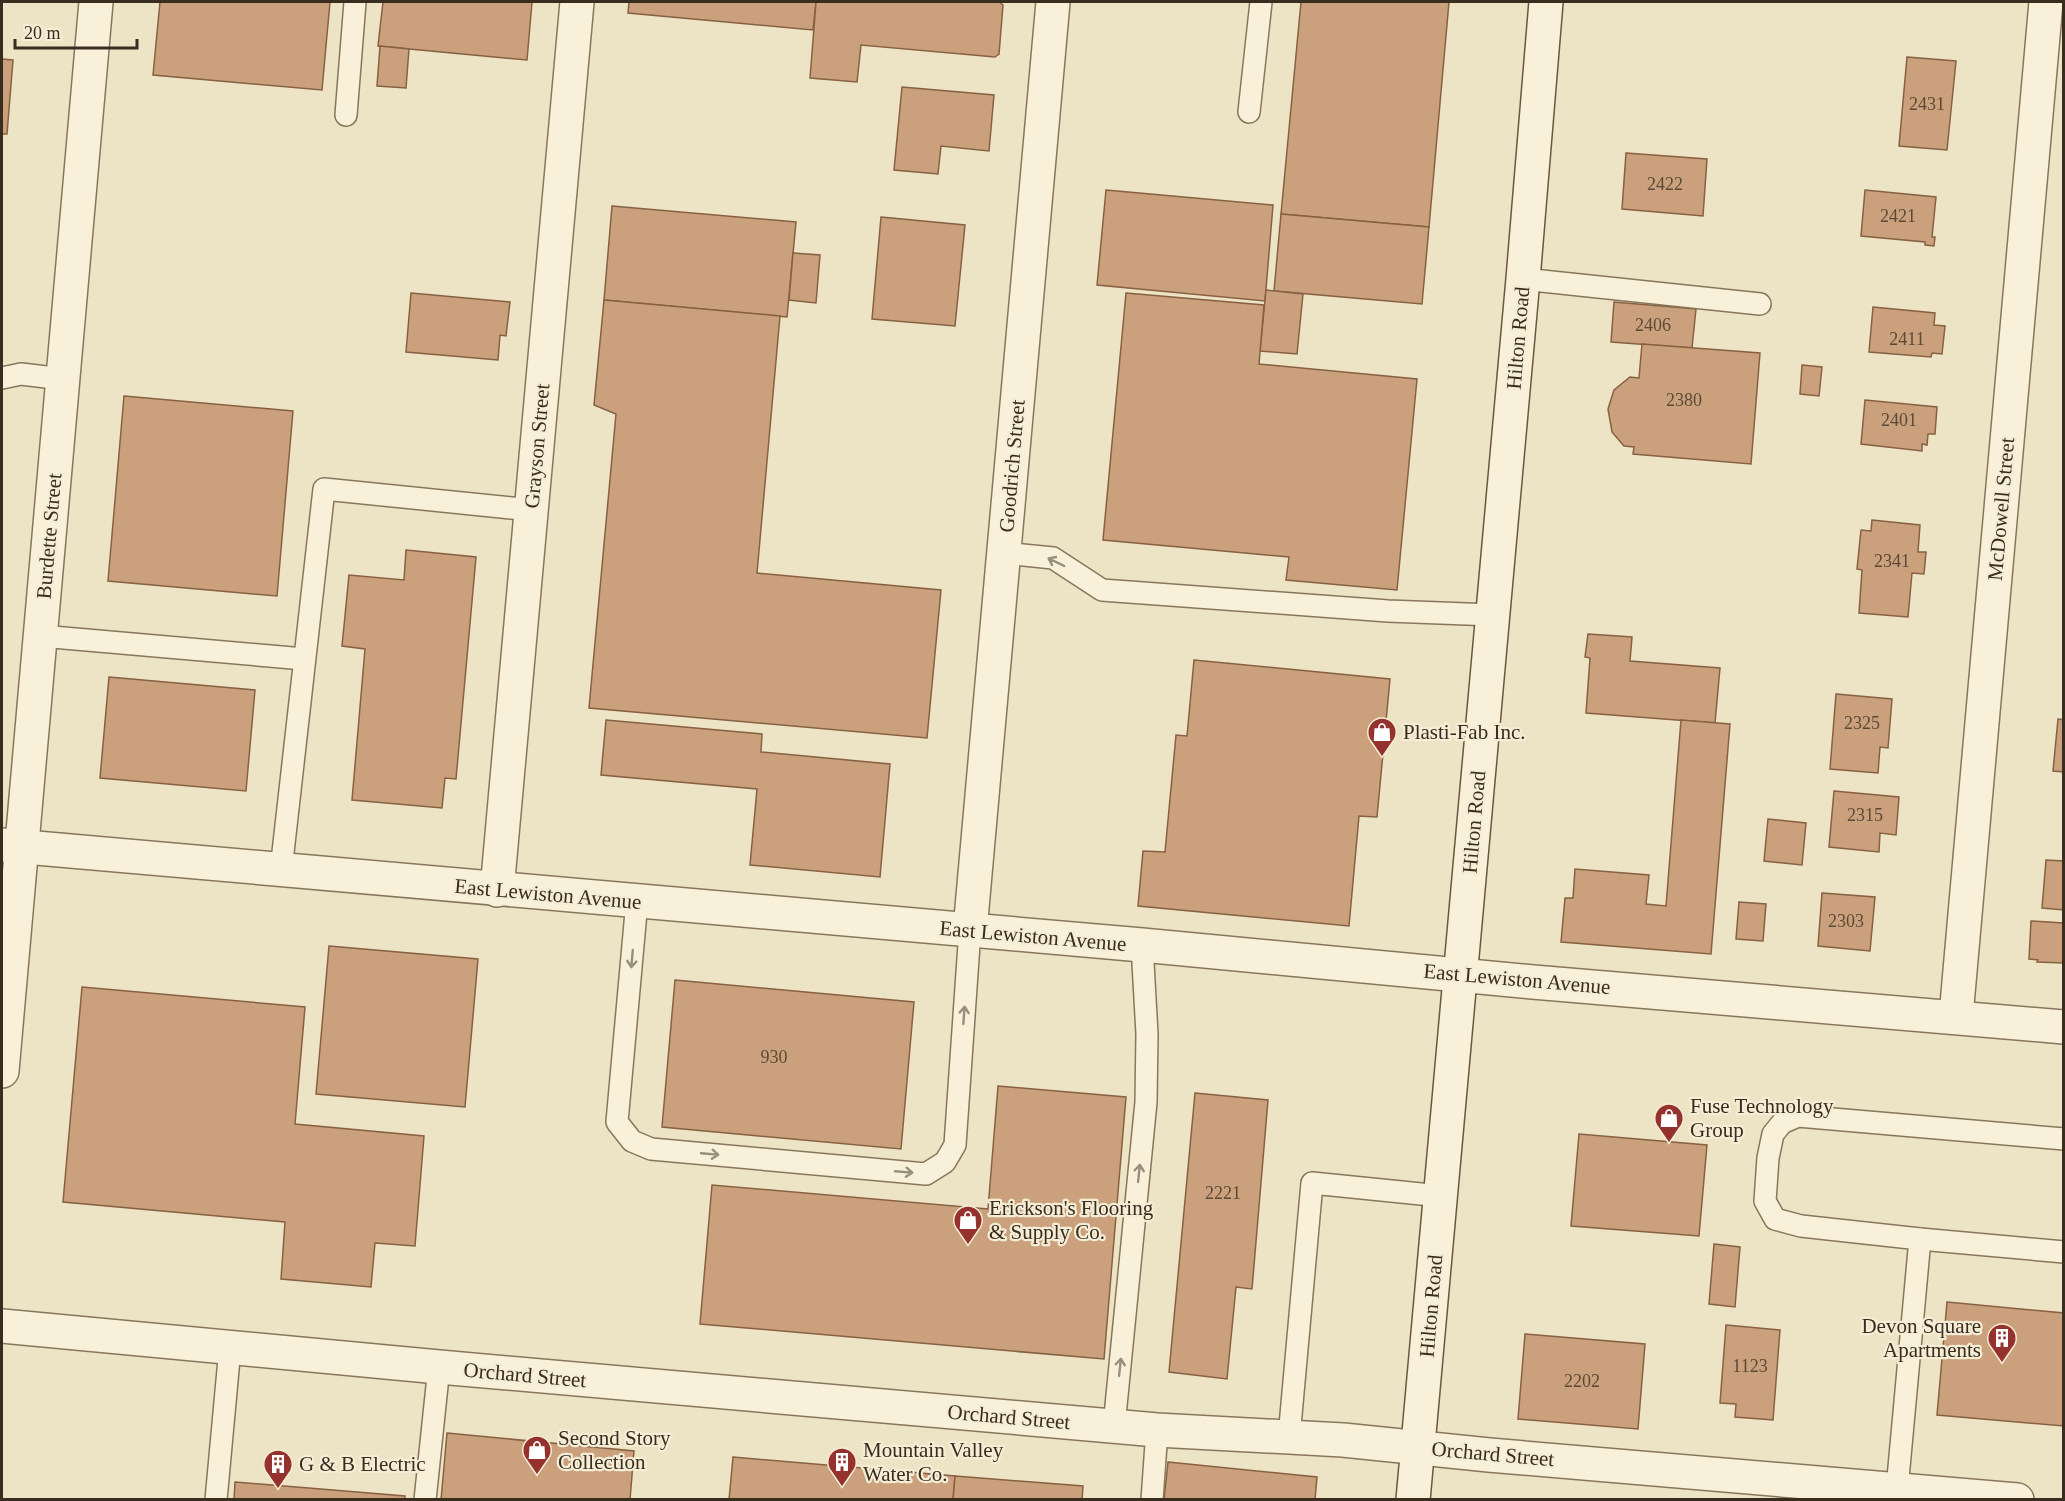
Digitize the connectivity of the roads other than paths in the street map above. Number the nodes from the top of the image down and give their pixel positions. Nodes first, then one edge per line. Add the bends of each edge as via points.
1 (96, 2) edge
2 (355, 2) edge
3 (577, 2) edge
4 (1053, 2) edge
5 (1261, 2) edge
6 (1546, 2) edge
7 (2046, 2) edge
8 (1249, 112) dead end
9 (346, 115) dead end
10 (1523, 279) junction
11 (1760, 304) dead end
12 (2, 378) edge
13 (63, 379) junction
14 (531, 510) junction
15 (1004, 553) junction
16 (1492, 615) junction
17 (40, 636) junction
18 (304, 660) junction
19 (12, 846) edge
20 (281, 870) junction
21 (497, 890) junction
22 (637, 901) junction
23 (970, 930) junction
24 (1142, 945) junction
25 (1460, 975) junction
26 (1956, 1017) junction
27 (2064, 1027) edge
28 (3, 1050) edge
29 (2064, 1139) edge
30 (1441, 1196) junction
31 (1920, 1239) junction
32 (2064, 1252) edge
33 (2, 1326) edge
34 (230, 1348) junction
35 (439, 1367) junction
36 (1114, 1426) junction
37 (1157, 1430) junction
38 (1289, 1437) junction
39 (1418, 1447) junction
40 (1898, 1489) junction
41 (216, 1500) edge
42 (425, 1500) edge
43 (1152, 1500) edge
44 (1413, 1500) edge
45 (2017, 1500) edge

1 - 13 street, Burdette Street
2 - 9 lane
3 - 14 street, Grayson Street
4 - 15 street, Goodrich Street
5 - 8 lane
6 - 10 street, Hilton Road
7 - 26 street, McDowell Street
10 - 11 lane
10 - 16 street, Hilton Road
12 - 13 lane via 21,374
13 - 17 street, Burdette Street
14 - 18 lane via 324,489
14 - 21 street, Grayson Street
16 -> 15 lane via 1102,590 1053,558
15 - 23 street, Goodrich Street
16 - 25 street, Hilton Road
17 - 18 lane
17 - 19 street, Burdette Street
18 - 20 lane
19 - 20 street, East Lewiston Avenue
19 - 28 street, Burdette Street
20 - 21 street, East Lewiston Avenue
21 - 22 street, East Lewiston Avenue
22 - 23 street, East Lewiston Avenue
22 -> 23 lane via 617,1122 632,1141 651,1149 926,1174 945,1162 955,1145
23 - 24 street, East Lewiston Avenue
24 - 25 street, East Lewiston Avenue
36 -> 24 lane via 1146,1102
25 - 26 street, East Lewiston Avenue
25 - 30 street, Hilton Road
26 - 27 street, East Lewiston Avenue
29 - 31 lane via 1798,1116 1782,1123 1773,1134 1765,1201 1775,1219 1802,1227
30 - 38 lane via 1312,1183
30 - 39 street, Hilton Road
31 - 32 lane
31 - 40 lane
33 - 34 street, Orchard Street
34 - 35 street, Orchard Street
34 - 41 lane
35 - 36 street, Orchard Street
35 - 42 lane
36 - 37 street, Orchard Street
37 - 38 street, Orchard Street
37 - 43 lane
38 - 39 street, Orchard Street
39 - 40 street, Orchard Street
39 - 44 street, Hilton Road
40 - 45 street, Orchard Street

